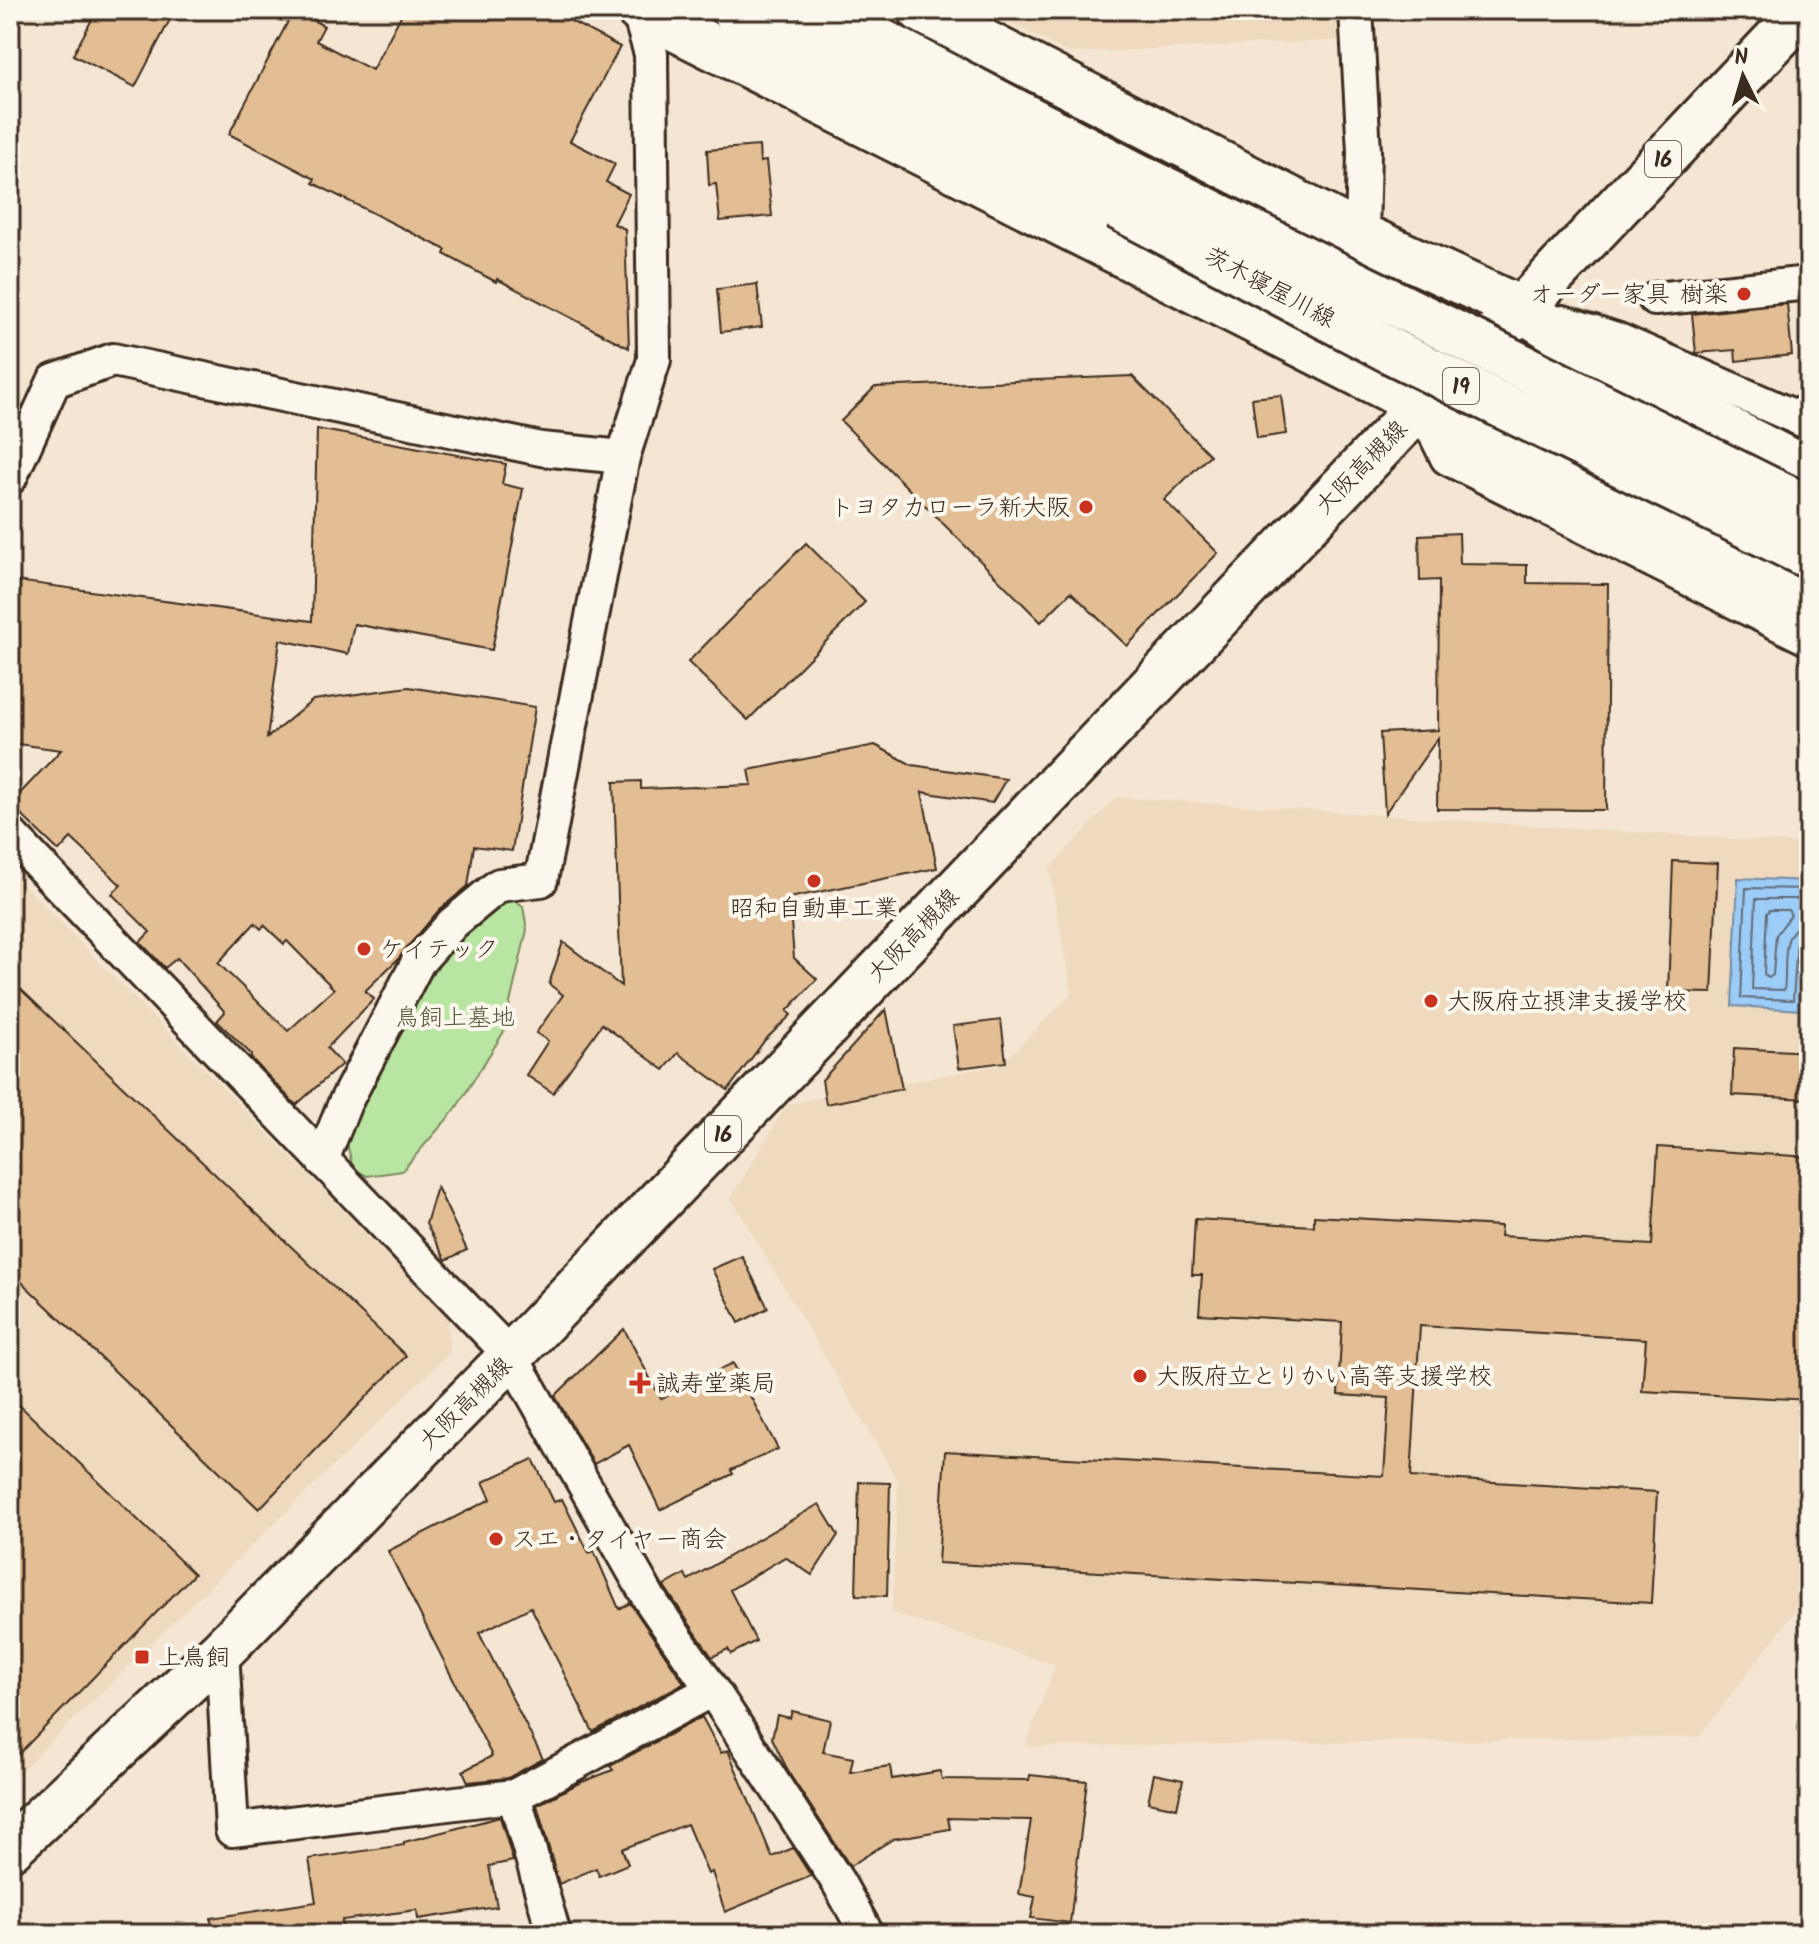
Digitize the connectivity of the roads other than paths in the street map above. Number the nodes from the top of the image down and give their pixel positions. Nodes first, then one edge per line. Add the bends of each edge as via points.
1 (638, 10) edge
2 (734, 10) edge
3 (821, 10) edge
4 (921, 10) edge
5 (1356, 10) edge
6 (1804, 10) edge
7 (1128, 191) junction
8 (1362, 236) junction
9 (1809, 283) edge
10 (1655, 299) dead end
11 (1521, 309) junction
12 (1421, 405) junction
13 (1809, 423) edge
14 (623, 457) junction
15 (1809, 471) edge
16 (10, 478) edge
17 (1809, 509) edge
18 (1809, 556) edge
19 (1809, 597) edge
20 (1809, 639) edge
21 (10, 834) edge
22 (322, 1160) junction
23 (511, 1356) junction
24 (222, 1650) junction
25 (712, 1690) junction
26 (514, 1796) junction
27 (10, 1848) edge
28 (554, 1934) edge
29 (867, 1934) edge

1 - 12 main road
1 - 14 street via 651,54 654,360
2 - 7 main road, 茨木寝屋川線 / 19
3 - 7 main road, 茨木寝屋川線 / 19
4 - 8 main road
5 - 8 street via 1364,151
6 - 11 main road, 大阪高槻線 / 16
7 - 17 main road, 茨木寝屋川線 / 19, bridge
7 - 18 main road, 茨木寝屋川線 / 19, bridge via 1393,352
8 - 11 main road
9 - 10 street
11 - 12 main road, 大阪高槻線 / 16
11 - 13 street via 1616,339
11 - 15 main road via 1647,388
12 - 19 main road
12 - 20 street via 1447,458
12 - 23 main road, 大阪高槻線 / 16
14 - 16 street via 541,449 113,360 54,381
14 - 22 street via 541,880 499,885 453,923 418,962 345,1103
21 - 22 street
22 - 23 street
23 - 24 main road, 大阪高槻線 / 16
23 - 25 street via 650,1600
24 - 26 street via 232,1830
24 - 27 main road, 大阪高槻線 / 16
25 - 26 street
25 - 29 street
26 - 28 street

